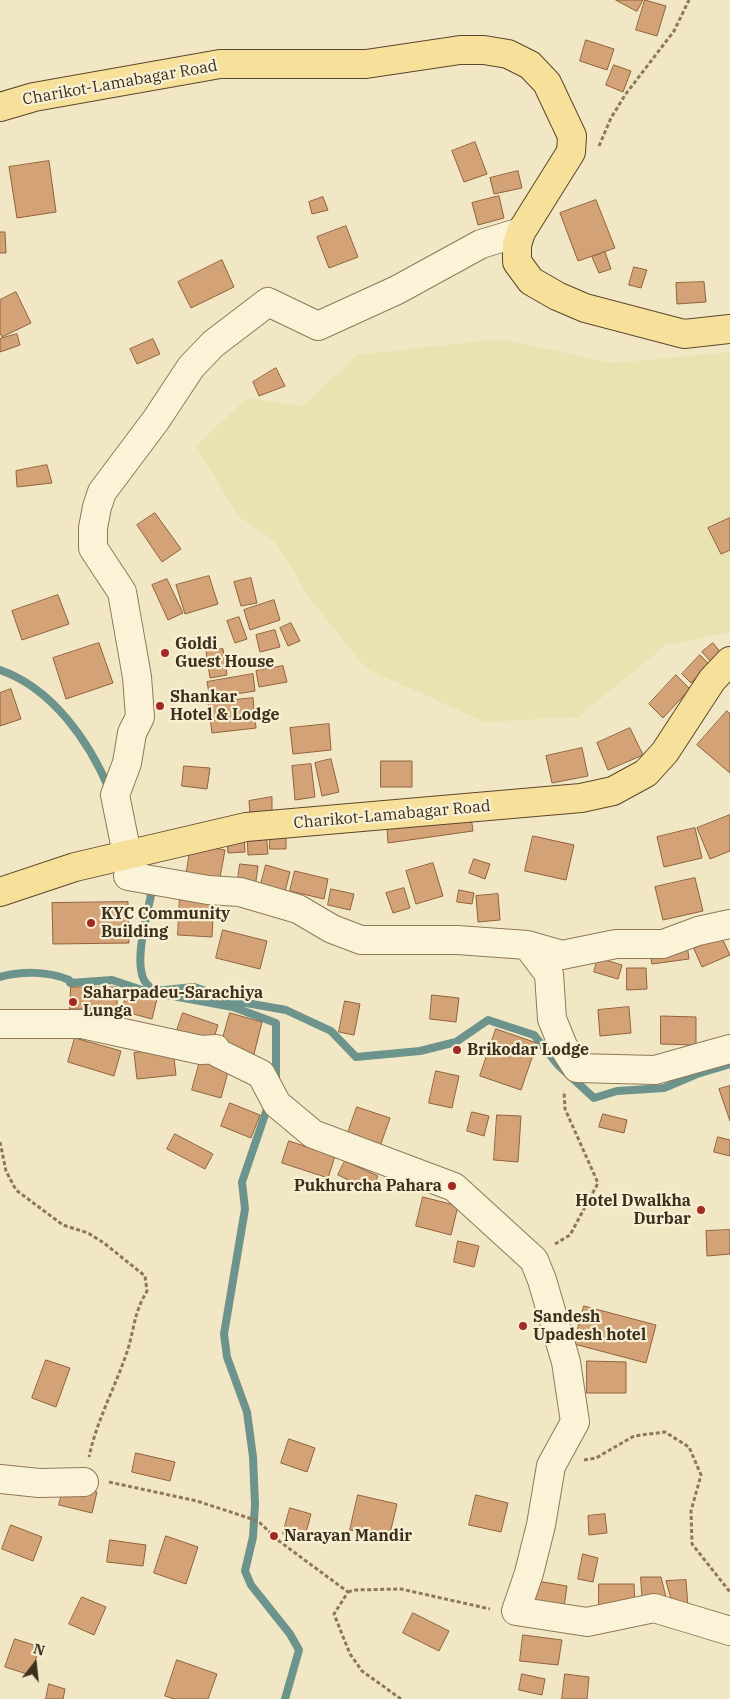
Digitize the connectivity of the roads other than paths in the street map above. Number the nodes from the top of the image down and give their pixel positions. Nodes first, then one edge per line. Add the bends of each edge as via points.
1 (0, 107) edge
2 (521, 232) junction
3 (730, 328) edge
4 (730, 661) edge
5 (122, 868) junction
6 (0, 892) edge
7 (730, 924) edge
8 (527, 945) junction
9 (0, 1024) edge
10 (730, 1049) edge
11 (0, 1479) edge
12 (84, 1482) road end
13 (730, 1631) edge

1 - 2 main road, Charikot-Lamabagar Road via 34,97 220,64 366,64 460,50 508,54 530,65 547,83 572,136 571,152
2 - 3 main road, Charikot-Lamabagar Road via 517,262 531,282 557,296 585,308 684,334
2 - 5 street via 481,244 397,290 318,326 268,302 213,344 191,367 102,492 93,528 93,548 122,592 137,677 140,717 132,733 115,795
4 - 5 main road, Charikot-Lamabagar Road via 712,680 659,759 646,773 613,791 581,798 246,827
5 - 6 main road, Charikot-Lamabagar Road via 75,867
5 - 8 street via 208,890 240,892 298,909 332,929 361,940 458,940
7 - 8 street via 663,944 616,944 562,955
8 - 10 street via 549,974 552,1019 577,1068 655,1070
9 - 13 street via 82,1024 201,1050 216,1050 261,1074 277,1104 313,1134 454,1187 534,1260 566,1362 575,1422 551,1466 541,1525 516,1611 587,1622 654,1608
11 - 12 street via 39,1483

